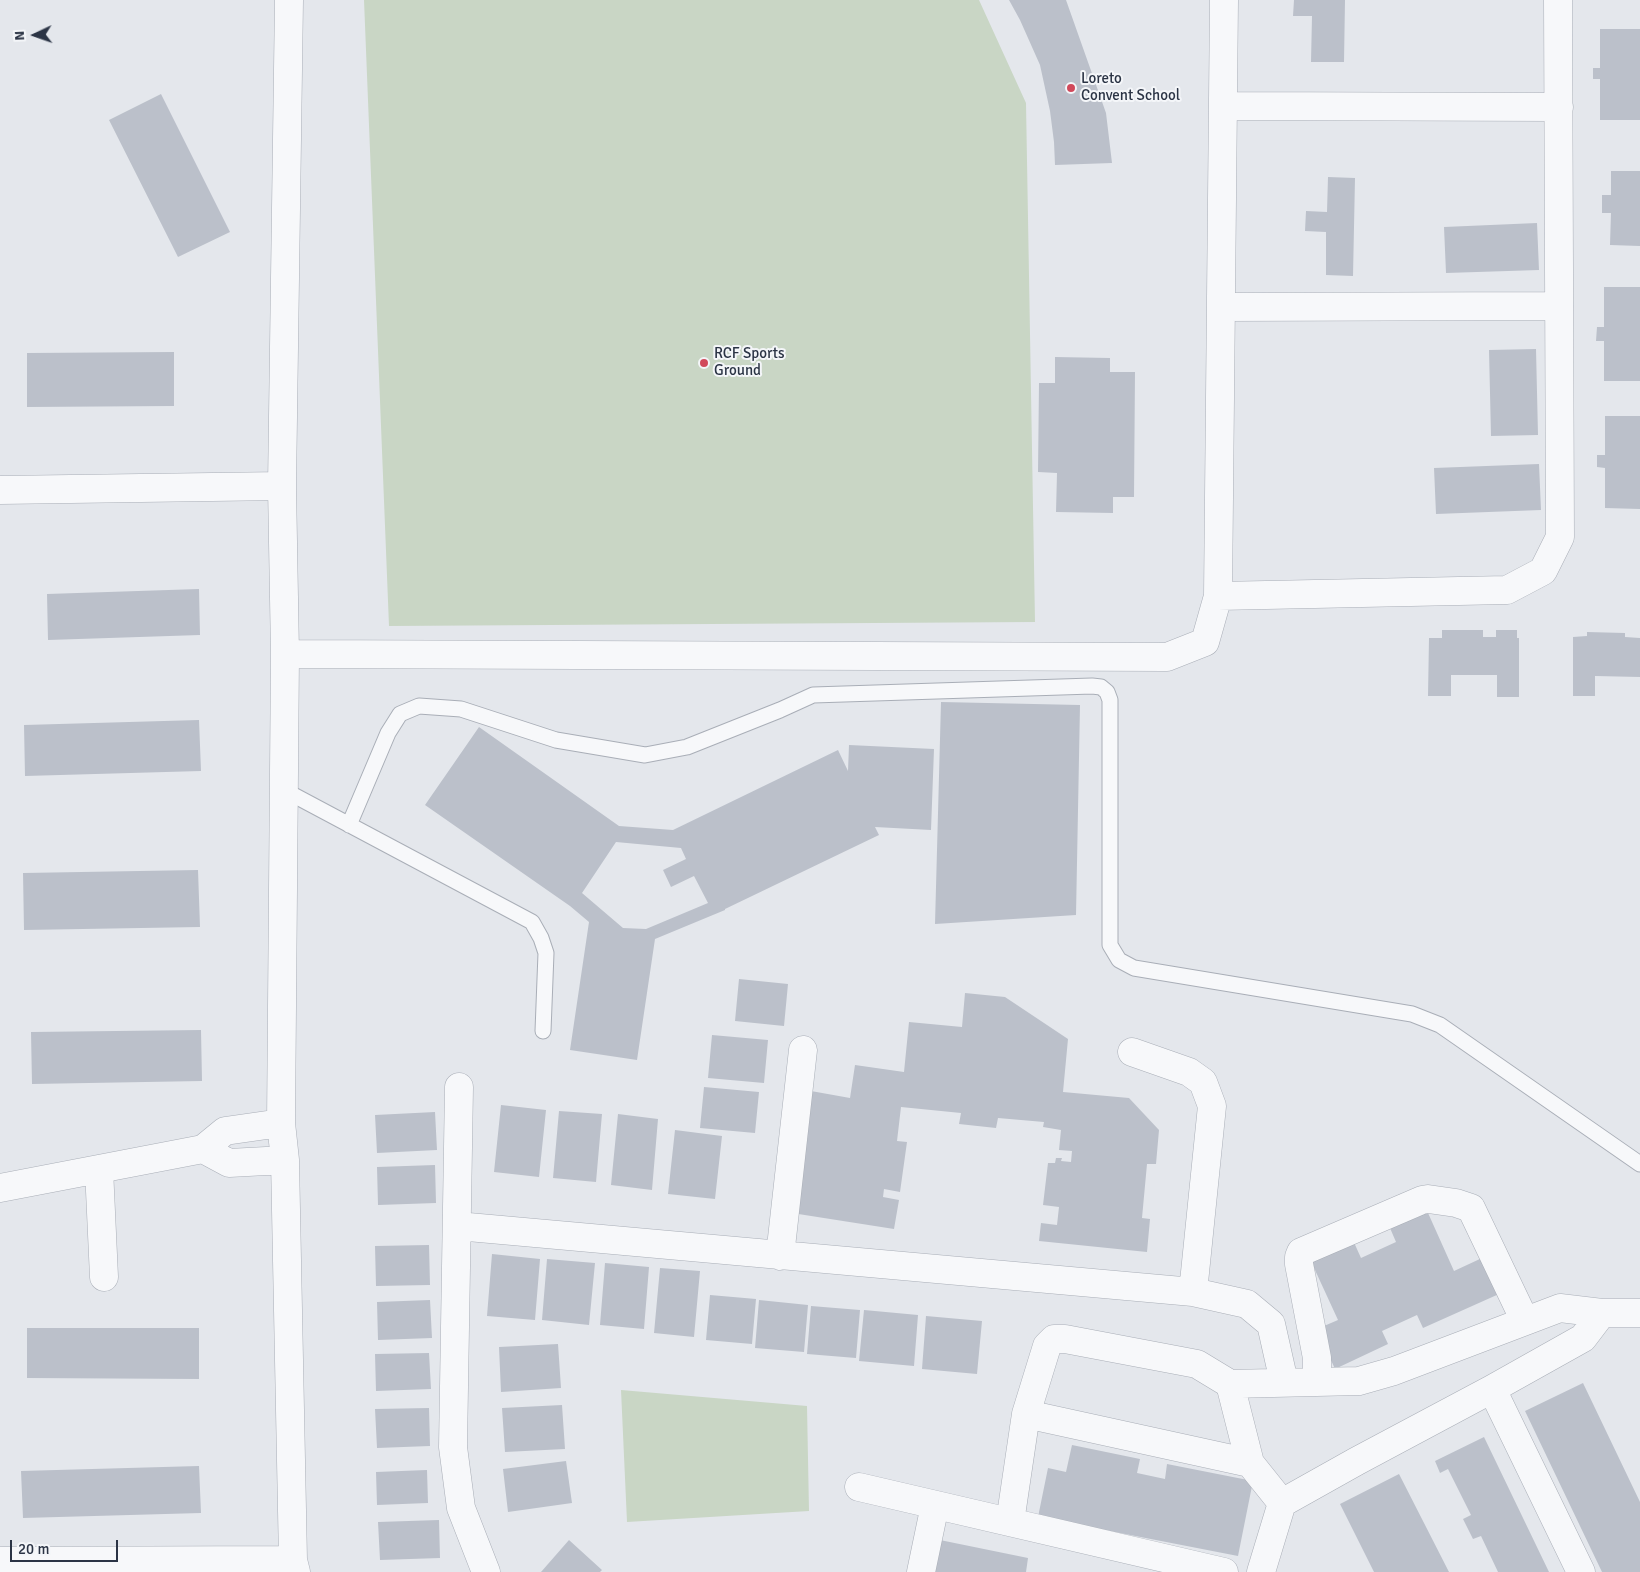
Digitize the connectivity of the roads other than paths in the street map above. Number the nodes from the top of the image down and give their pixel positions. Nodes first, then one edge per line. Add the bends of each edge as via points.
1 (289, 0) edge
2 (1224, 0) edge
3 (1558, 0) edge
4 (1223, 106) junction
5 (1559, 107) junction
6 (1559, 306) junction
7 (1221, 307) junction
8 (282, 486) junction
9 (0, 490) edge
10 (1218, 596) junction
11 (285, 654) junction
12 (284, 790) junction
13 (349, 824) junction
14 (543, 1031) dead end
15 (803, 1050) dead end
16 (1132, 1052) dead end
17 (459, 1087) dead end
18 (280, 1122) junction
19 (204, 1149) junction
20 (286, 1160) junction
21 (1640, 1164) edge
22 (99, 1169) junction
23 (0, 1188) edge
24 (457, 1226) junction
25 (780, 1256) junction
26 (104, 1277) dead end
27 (1193, 1292) junction
28 (1602, 1313) junction
29 (1640, 1313) edge
30 (1525, 1321) junction
31 (1284, 1382) junction
32 (1317, 1382) junction
33 (1230, 1384) junction
34 (1492, 1389) junction
35 (1026, 1414) junction
36 (1250, 1463) junction
37 (859, 1487) dead end
38 (1282, 1503) junction
39 (935, 1505) junction
40 (1010, 1522) junction
41 (0, 1561) edge
42 (294, 1566) edge
43 (486, 1572) edge
44 (921, 1572) edge
45 (1224, 1572) edge
46 (1260, 1572) edge
47 (1581, 1572) edge

1 - 8 street
2 - 4 street
3 - 5 street
4 - 5 street
4 - 7 street
5 - 6 street
6 - 7 street
6 - 10 street via 1560,537 1543,571 1507,590
7 - 10 street
8 - 9 street
8 - 11 street
10 - 11 street via 1204,642 1167,657
11 - 12 street
12 - 13 lane
12 - 18 street
13 - 14 lane via 532,922 546,953
13 - 21 lane via 388,733 400,714 419,706 461,709 556,740 645,755 687,747 813,695 1101,687 1110,700 1110,944 1119,960 1134,968 1412,1014 1440,1025
15 - 25 street
16 - 27 street via 1189,1072 1203,1082 1212,1106
17 - 24 street
18 - 19 street via 225,1131
18 - 20 street
19 - 20 street via 229,1163
19 - 22 street
20 - 42 street
22 - 23 street
22 - 26 street
24 - 25 street
24 - 43 street via 453,1447 461,1508
25 - 27 street
27 - 31 street via 1247,1304 1271,1324
28 - 29 street
28 - 30 street via 1560,1308
28 - 34 street via 1583,1338
30 - 32 street via 1394,1371 1359,1381
30 - 32 street via 1471,1208 1456,1203 1422,1200 1301,1252 1299,1264 1317,1358
31 - 32 street
31 - 33 street
33 - 35 street via 1197,1364 1054,1339 1046,1346
33 - 36 street
34 - 38 street
34 - 47 street
35 - 36 street
35 - 40 street
36 - 38 street
37 - 39 street
38 - 46 street
39 - 40 street
39 - 44 street
40 - 45 street
41 - 42 street

